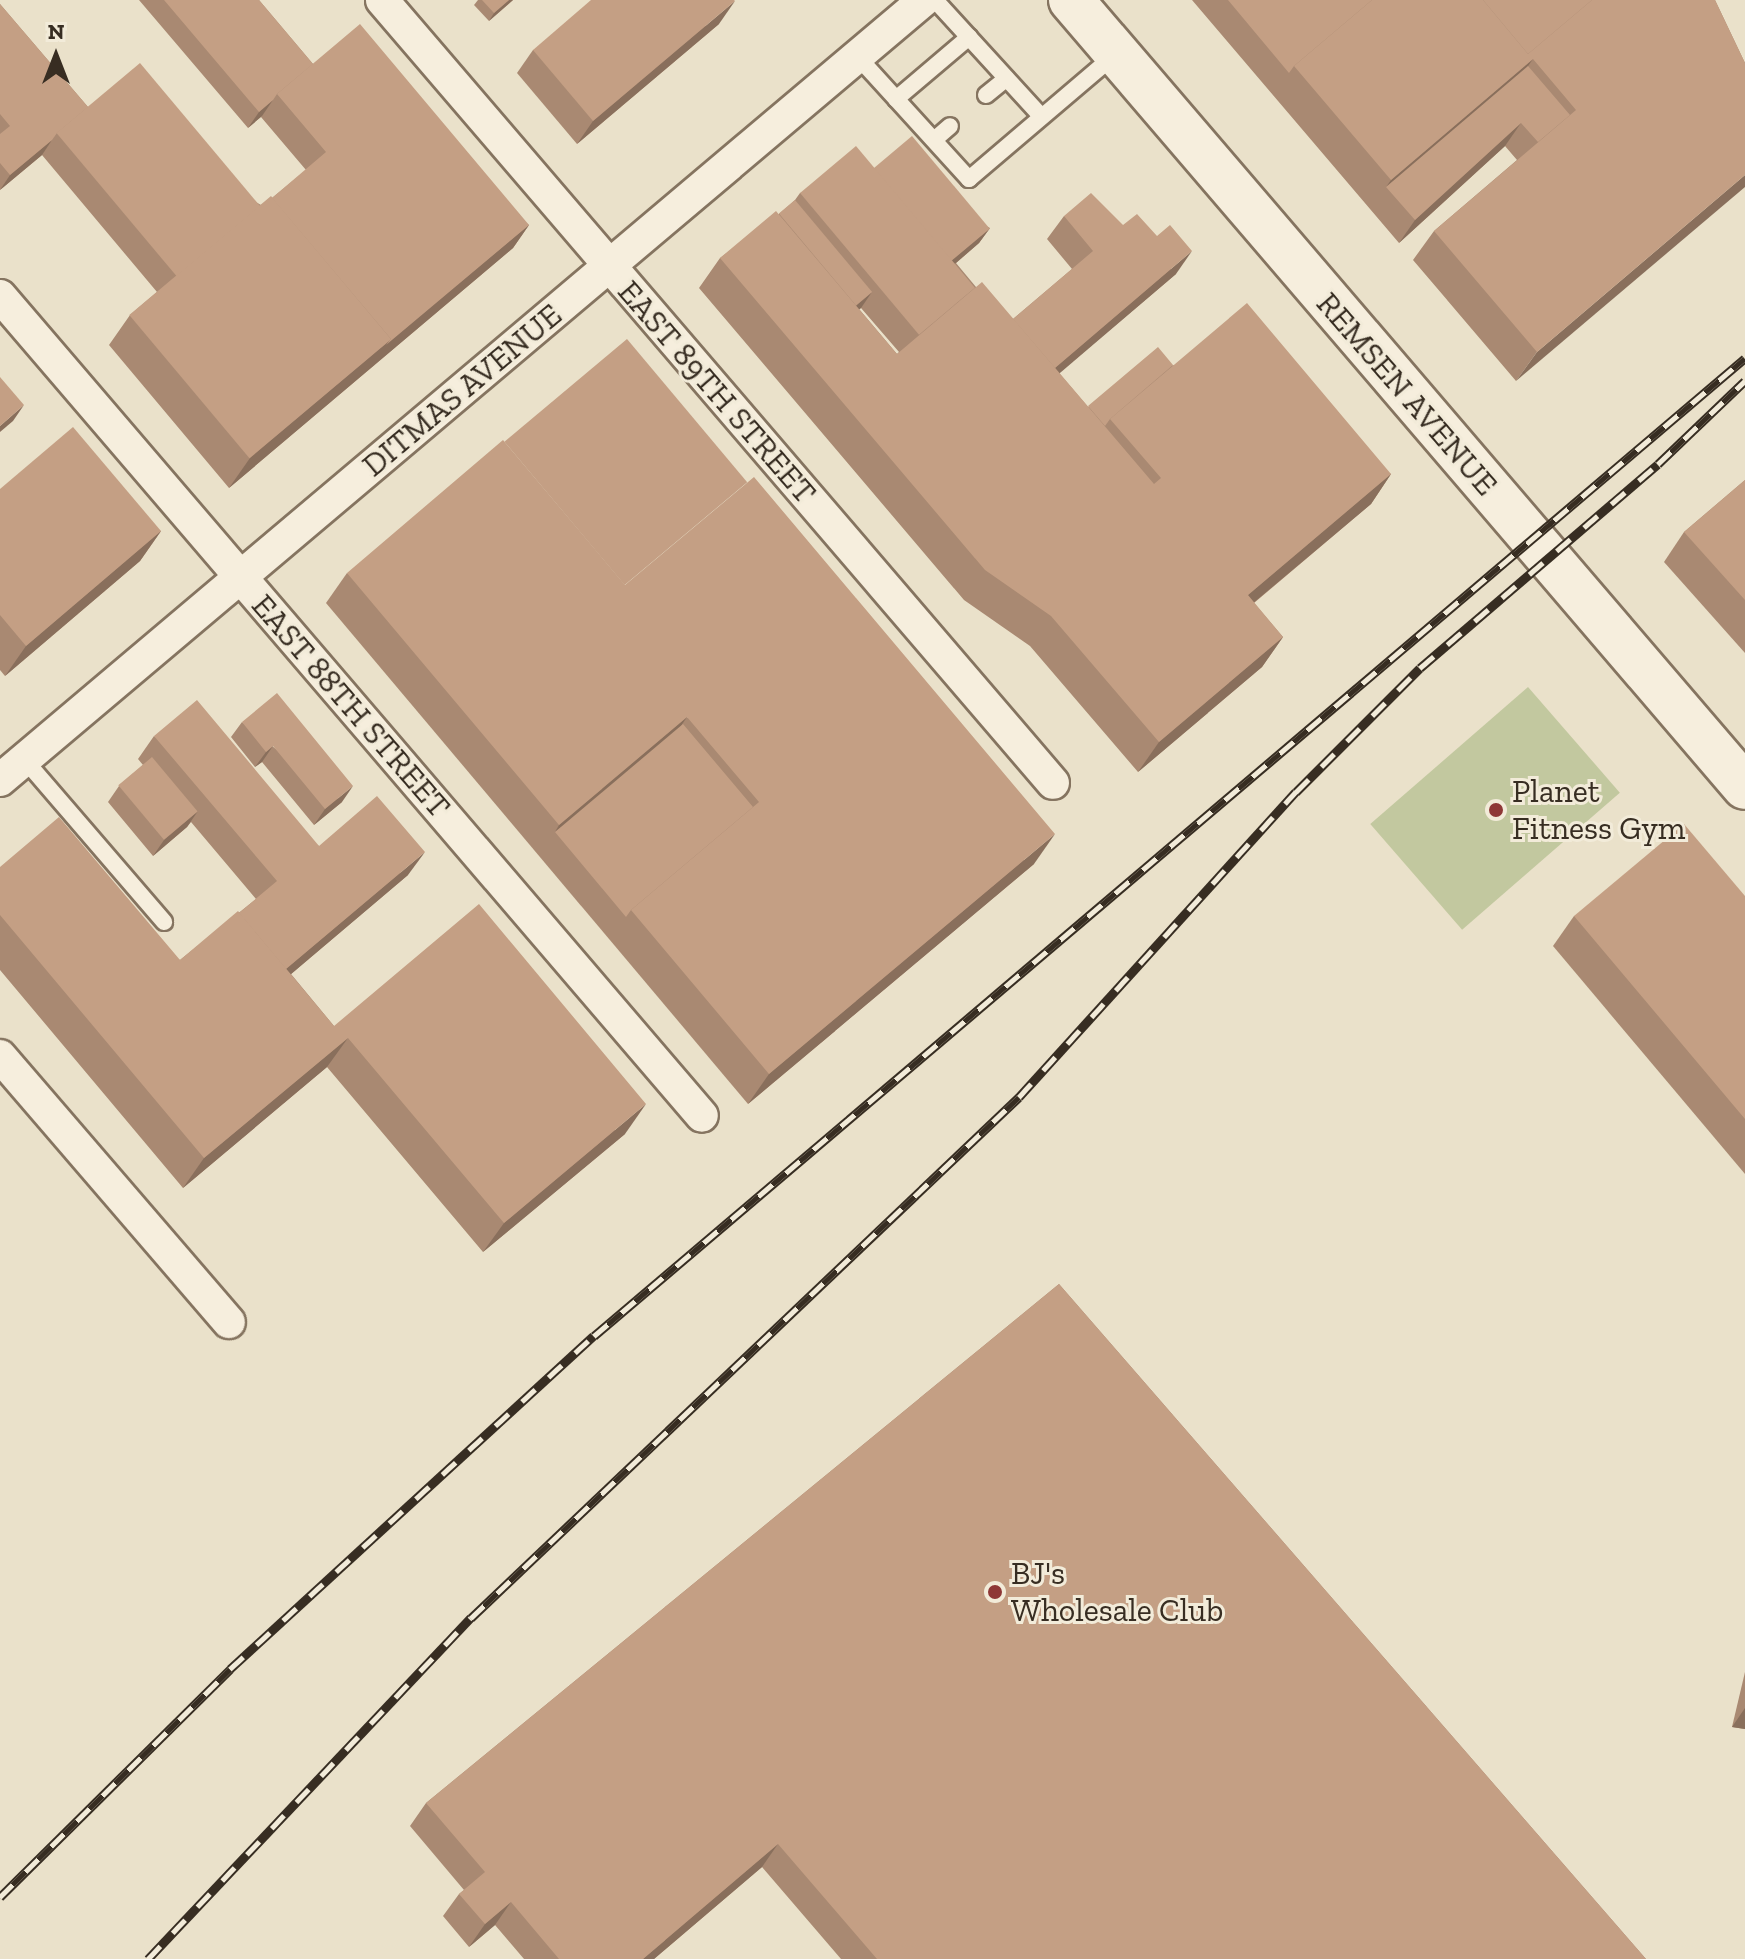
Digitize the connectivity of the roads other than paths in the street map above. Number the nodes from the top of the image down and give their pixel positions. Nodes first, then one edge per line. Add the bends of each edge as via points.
1 (382, 0) edge
2 (924, 0) edge
3 (935, 0) edge
4 (1071, 0) edge
5 (969, 37) junction
6 (1116, 53) junction
7 (858, 57) junction
8 (1006, 79) junction
9 (986, 95) dead end
10 (896, 99) junction
11 (1041, 116) junction
12 (950, 126) dead end
13 (934, 140) junction
14 (609, 267) junction
15 (0, 296) edge
16 (240, 577) junction
17 (24, 759) junction
18 (0, 780) edge
19 (1053, 783) dead end
20 (1745, 787) edge
21 (164, 922) dead end
22 (0, 1056) edge
23 (702, 1116) dead end
24 (229, 1322) dead end

1 - 14 street, EAST 89TH STREET
2 - 7 street, DITMAS AVENUE
3 - 5 lane
4 - 6 main road, REMSEN AVENUE
5 - 8 lane
5 - 10 lane
6 - 11 lane
6 - 20 main road, REMSEN AVENUE
7 - 10 lane
7 - 14 street, DITMAS AVENUE
8 - 9 lane
8 - 11 lane
10 - 13 lane
11 - 13 lane via 969,179
12 - 13 lane
14 - 16 street, DITMAS AVENUE
14 - 19 street, EAST 89TH STREET
15 - 16 street, EAST 88TH STREET
16 - 17 street, DITMAS AVENUE
16 - 23 street, EAST 88TH STREET
17 - 18 street, DITMAS AVENUE
17 - 21 lane
22 - 24 street

